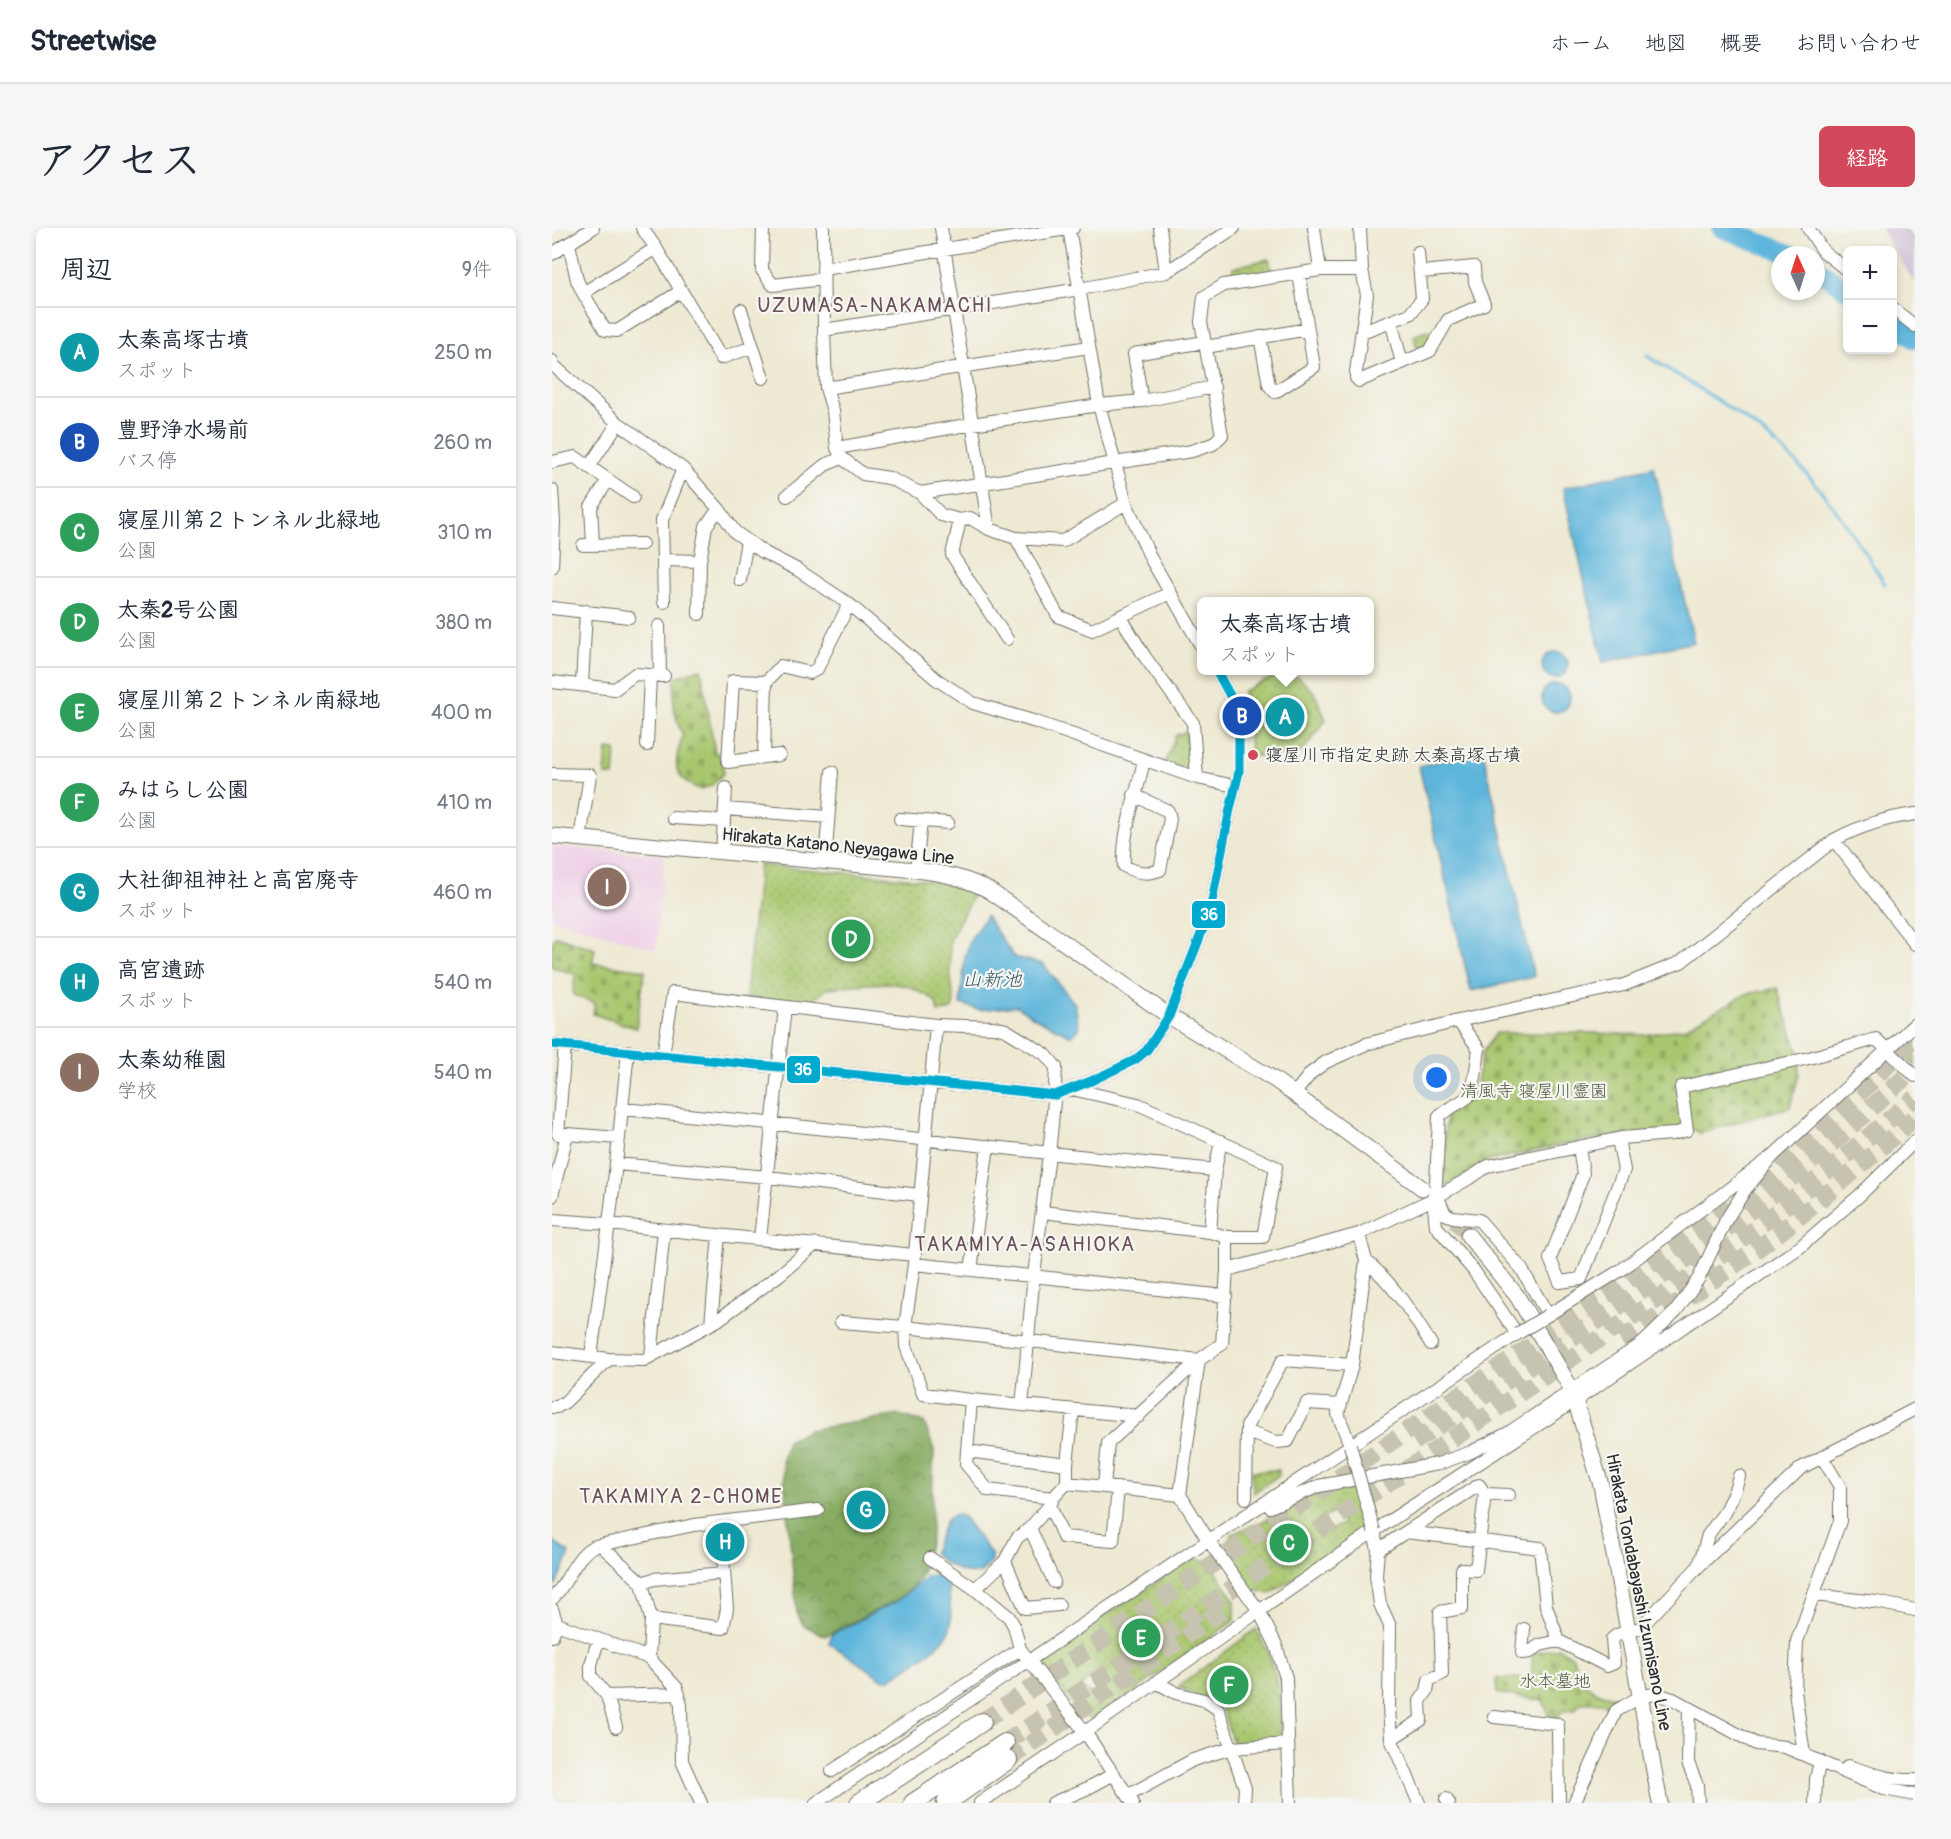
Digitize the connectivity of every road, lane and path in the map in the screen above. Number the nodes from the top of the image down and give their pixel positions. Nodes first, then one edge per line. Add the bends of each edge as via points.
1 (642, 228) edge
2 (763, 228) edge
3 (823, 228) edge
4 (941, 228) edge
5 (1070, 228) edge
6 (1160, 228) edge
7 (1234, 228) edge
8 (1314, 228) edge
9 (1360, 228) edge
10 (1808, 228) edge
11 (590, 229) edge
12 (568, 243) junction
13 (656, 248) junction
14 (945, 250) junction
15 (1418, 252) dead end
16 (552, 254) edge
17 (1843, 267) edge
18 (1320, 270) junction
19 (1362, 270) junction
20 (1166, 272) junction
21 (1421, 272) junction
22 (823, 274) junction
23 (1299, 274) junction
24 (1080, 289) junction
25 (681, 291) junction
26 (583, 293) junction
27 (954, 308) junction
28 (741, 310) dead end
29 (1897, 311) edge
30 (1391, 321) junction
31 (1915, 326) edge
32 (1308, 329) junction
33 (824, 330) junction
34 (1362, 332) junction
35 (1260, 337) junction
36 (1205, 344) junction
37 (753, 347) junction
38 (1089, 347) junction
39 (552, 362) edge
40 (1402, 363) junction
41 (963, 367) junction
42 (763, 378) dead end
43 (1214, 387) junction
44 (826, 388) junction
45 (1142, 401) junction
46 (1099, 405) junction
47 (618, 423) junction
48 (972, 424) junction
49 (840, 453) junction
50 (552, 462) edge
51 (1113, 462) junction
52 (589, 467) junction
53 (683, 469) junction
54 (608, 480) junction
55 (982, 483) junction
56 (552, 490) edge
57 (920, 493) junction
58 (787, 496) dead end
59 (633, 497) dead end
60 (1126, 503) junction
61 (719, 509) junction
62 (960, 520) junction
63 (553, 522) edge
64 (989, 529) junction
65 (1016, 538) junction
66 (747, 541) junction
67 (642, 544) dead end
68 (663, 560) junction
69 (700, 561) junction
70 (552, 567) edge
71 (740, 580) dead end
72 (1170, 593) junction
73 (664, 602) dead end
74 (849, 604) junction
75 (552, 608) edge
76 (586, 611) junction
77 (699, 614) dead end
78 (1120, 616) junction
79 (629, 617) dead end
80 (659, 626) dead end
81 (1007, 639) dead end
82 (1197, 639) edge
83 (1219, 675) edge
84 (658, 676) junction
85 (552, 682) edge
86 (766, 682) junction
87 (582, 685) junction
88 (647, 745) dead end
89 (779, 755) dead end
90 (764, 756) junction
91 (1144, 760) junction
92 (832, 772) dead end
93 (552, 774) edge
94 (1197, 778) junction
95 (1235, 786) junction
96 (726, 788) dead end
97 (1134, 795) junction
98 (1915, 814) edge
99 (724, 815) junction
100 (828, 817) junction
101 (673, 818) dead end
102 (900, 819) dead end
103 (921, 821) junction
104 (948, 823) dead end
105 (552, 836) edge
106 (580, 839) junction
107 (1834, 840) junction
108 (722, 853) junction
109 (825, 862) junction
110 (916, 870) junction
111 (1915, 944) edge
112 (785, 1007) junction
113 (1169, 1016) junction
114 (1458, 1021) junction
115 (1915, 1024) edge
116 (936, 1025) junction
117 (552, 1044) edge
118 (565, 1045) junction
119 (1887, 1051) junction
120 (628, 1052) junction
121 (663, 1055) junction
122 (778, 1065) junction
123 (1915, 1076) edge
124 (930, 1082) junction
125 (1072, 1089) junction
126 (1294, 1094) junction
127 (1055, 1095) junction
128 (621, 1109) junction
129 (773, 1122) junction
130 (559, 1134) edge
131 (619, 1138) junction
132 (926, 1139) junction
133 (1618, 1139) junction
134 (1221, 1141) junction
135 (1915, 1141) edge
136 (987, 1146) junction
137 (1579, 1147) junction
138 (1049, 1154) junction
139 (1774, 1155) junction
140 (616, 1164) junction
141 (1215, 1170) junction
142 (768, 1177) junction
143 (1427, 1194) junction
144 (919, 1195) junction
145 (552, 1196) edge
146 (1043, 1212) junction
147 (552, 1220) edge
148 (609, 1224) junction
149 (664, 1230) junction
150 (1210, 1232) junction
151 (1359, 1234) junction
152 (719, 1235) junction
153 (1468, 1235) tunnel mouth
154 (1227, 1237) junction
155 (760, 1239) junction
156 (816, 1244) junction
157 (914, 1259) junction
158 (1366, 1261) junction
159 (971, 1270) junction
160 (1227, 1270) junction
161 (1034, 1277) junction
162 (1226, 1296) junction
163 (1548, 1315) junction
164 (841, 1322) dead end
165 (711, 1324) junction
166 (905, 1328) junction
167 (1517, 1334) junction
168 (1029, 1341) junction
169 (1431, 1344) dead end
170 (552, 1352) edge
171 (591, 1356) junction
172 (651, 1356) junction
173 (609, 1359) junction
174 (1199, 1360) junction
175 (1352, 1365) junction
176 (1573, 1395) junction
177 (971, 1400) junction
178 (1022, 1404) junction
179 (1340, 1405) junction
180 (552, 1407) edge
181 (1915, 1409) edge
182 (1073, 1410) junction
183 (1139, 1416) junction
184 (1247, 1432) junction
185 (1350, 1445) junction
186 (967, 1450) junction
187 (1822, 1457) junction
188 (1066, 1464) junction
189 (1739, 1476) dead end
190 (1067, 1483) junction
191 (1104, 1486) junction
192 (1118, 1488) junction
193 (1485, 1494) junction
194 (1180, 1495) junction
195 (1509, 1496) dead end
196 (1246, 1498) dead end
197 (1052, 1501) junction
198 (818, 1510) dead end
199 (1249, 1514) junction
200 (1030, 1528) junction
201 (1374, 1531) junction
202 (1406, 1532) junction
203 (1208, 1540) junction
204 (1479, 1540) junction
205 (601, 1545) junction
206 (722, 1545) dead end
207 (1378, 1550) junction
208 (930, 1558) dead end
209 (1005, 1561) junction
210 (1698, 1567) junction
211 (724, 1573) junction
212 (1054, 1582) dead end
213 (642, 1583) junction
214 (975, 1589) junction
215 (1814, 1595) junction
216 (552, 1599) edge
217 (1059, 1605) dead end
218 (552, 1609) edge
219 (1915, 1610) edge
220 (1259, 1611) junction
221 (651, 1619) junction
222 (557, 1624) junction
223 (1524, 1629) dead end
224 (1628, 1633) junction
225 (552, 1636) edge
226 (598, 1640) junction
227 (1559, 1641) junction
228 (1020, 1649) junction
229 (649, 1658) junction
230 (1030, 1662) junction
231 (1156, 1682) junction
232 (679, 1694) junction
233 (607, 1696) junction
234 (1641, 1696) junction
235 (1689, 1708) junction
236 (1494, 1717) dead end
237 (616, 1726) dead end
238 (1084, 1732) junction
239 (1391, 1739) junction
240 (1287, 1744) junction
241 (1232, 1748) junction
242 (1804, 1755) junction
243 (1822, 1762) junction
244 (832, 1771) dead end
245 (1114, 1774) junction
246 (1915, 1780) edge
247 (1915, 1795) edge
248 (1131, 1799) edge
249 (700, 1803) edge
250 (816, 1803) edge
251 (859, 1803) edge
252 (870, 1803) edge
253 (914, 1803) edge
254 (946, 1803) edge
255 (980, 1803) edge
256 (1053, 1803) edge
257 (1244, 1803) edge
258 (1290, 1803) edge
259 (1419, 1803) edge
260 (1559, 1803) edge
261 (1574, 1803) edge
262 (1660, 1803) edge
263 (1698, 1803) edge
264 (1815, 1803) edge

1 - 13 street
2 - 22 street via 762,270 773,285
3 - 22 street
4 - 14 street
5 - 14 street
5 - 24 street
6 - 20 street
7 - 20 street
8 - 18 street
9 - 19 street
10 - 17 street via 1823,251
11 - 12 street
12 - 16 street
12 - 26 street
13 - 25 street
13 - 26 street
14 - 22 street
14 - 27 street
15 - 21 street
18 - 19 street
18 - 23 street
19 - 34 street via 1367,295
20 - 24 street
21 - 30 street via 1422,299 1410,314
21 - 40 street via 1473,267 1484,304 1448,320 1430,351
22 - 33 street
23 - 32 street
23 - 36 street via 1224,285 1204,297 1201,322
24 - 27 street
24 - 38 street
25 - 26 street via 617,331 605,330
25 - 37 street via 722,358
27 - 33 street
27 - 41 street
28 - 37 street
29 - 31 street
30 - 34 street
30 - 40 street
32 - 35 street
32 - 35 street via 1314,367 1275,392 1269,385
33 - 44 street
34 - 40 street via 1356,372 1359,381
35 - 36 street
36 - 43 street
36 - 45 street via 1134,354
37 - 42 street
38 - 41 street
38 - 46 street
39 - 47 street
41 - 44 street
41 - 48 street
43 - 45 street
43 - 51 street via 1222,435 1213,444 1192,451
44 - 49 street
45 - 46 street
46 - 48 street
46 - 51 street
47 - 52 street
47 - 53 street
48 - 49 street
48 - 55 street
49 - 57 street via 863,474 889,478
49 - 58 street
50 - 52 street via 575,457
51 - 55 street
51 - 60 street
52 - 54 street
53 - 61 street
53 - 68 street via 662,520
54 - 59 street
54 - 67 street via 591,507 588,545
55 - 57 street
55 - 64 street
56 - 63 street
57 - 62 street via 941,515
60 - 65 street via 1063,541
60 - 72 street
61 - 66 street via 735,532
61 - 69 street via 706,526
62 - 64 street via 970,518
62 - 81 street via 952,555
63 - 70 street
64 - 65 street
65 - 78 street via 1058,616 1092,630
66 - 71 street
66 - 74 street
68 - 69 street
68 - 73 street
69 - 77 street
72 - 78 street
72 - 82 street
74 - 86 street via 818,669 810,674 781,666
74 - 91 street via 936,679 973,703
75 - 76 street
76 - 79 street
76 - 87 street
78 - 94 street via 1193,723
80 - 84 street
83 - 95 street via 1237,717 1239,772
84 - 87 street via 634,674 615,689
84 - 88 street
85 - 87 street
86 - 90 street
86 - 90 street via 733,681 728,762
89 - 90 street
91 - 94 street
91 - 97 street
92 - 100 street
93 - 106 street via 590,775
94 - 95 street
95 - 113 street via 1210,911
96 - 99 street
97 - 97 street via 1124,866 1150,874 1160,870 1170,819 1168,811
98 - 107 street via 1890,817
99 - 100 street
99 - 101 street
99 - 108 street
100 - 109 street
102 - 103 street
103 - 104 street
103 - 110 street
105 - 106 main road, Hirakata Katano Neyagawa Line
106 - 108 main road, Hirakata Katano Neyagawa Line
107 - 111 street
107 - 114 street via 1681,962 1624,985
108 - 109 main road, Hirakata Katano Neyagawa Line
109 - 110 main road, Hirakata Katano Neyagawa Line
110 - 113 main road, Hirakata Katano Neyagawa Line via 952,875 990,891
112 - 116 street
112 - 121 street via 673,993
112 - 122 street
113 - 125 street via 1147,1050 1135,1060
113 - 126 main road, Hirakata Katano Neyagawa Line
114 - 126 street via 1366,1044 1326,1062
114 - 143 street via 1479,1049 1472,1089 1470,1096 1439,1116 1436,1184
115 - 119 street
116 - 124 street
116 - 127 street via 1006,1030 1046,1054 1056,1067
117 - 118 street
118 - 120 street
118 - 130 street
119 - 123 street
119 - 133 street via 1876,1039 1681,1087 1687,1130
119 - 139 street
120 - 121 street
120 - 128 street
121 - 122 street
122 - 124 street
122 - 129 street
124 - 127 street
124 - 132 street
125 - 127 street
125 - 134 street via 1138,1104
126 - 143 main road, Hirakata Katano Neyagawa Line
127 - 138 street
128 - 129 street
128 - 131 street
129 - 132 street
129 - 142 street
130 - 131 street
130 - 145 street
131 - 140 street
132 - 136 street
132 - 144 street
133 - 137 street
133 - 137 street via 1624,1170 1581,1279 1560,1282 1550,1259 1583,1173
134 - 141 street
134 - 154 street via 1276,1167 1263,1237
135 - 176 street via 1800,1247
136 - 138 street
136 - 159 street
137 - 143 street via 1488,1166
138 - 141 street
138 - 146 street
139 - 163 street via 1621,1270
139 - 176 street via 1726,1220 1699,1278 1676,1311 1643,1343
140 - 142 street
140 - 148 street
141 - 150 street
142 - 144 street
142 - 155 street
143 - 151 street
143 - 163 street via 1440,1202 1445,1214 1479,1220 1521,1268
143 - 167 street via 1437,1226
144 - 157 street
146 - 150 street
146 - 161 street
147 - 148 street
148 - 149 street
148 - 171 street
149 - 152 street
149 - 172 street
150 - 154 street
151 - 158 street
151 - 160 street
152 - 155 street
152 - 165 street
153 - 176 main road via 1517,1296
154 - 160 street
155 - 156 street
156 - 157 street
156 - 165 street
157 - 159 street
157 - 166 street
158 - 169 street via 1378,1270
158 - 175 street
159 - 161 street
160 - 162 street
161 - 162 street
161 - 168 street
162 - 174 street via 1222,1344
163 - 167 street, bridge
164 - 166 street
165 - 172 street
166 - 168 street
166 - 177 street via 906,1346 923,1394
167 - 185 street
168 - 174 street
168 - 178 street
170 - 171 street
171 - 173 street
172 - 173 street via 644,1360
173 - 180 street via 565,1402
174 - 183 street
174 - 194 street
175 - 179 street
175 - 184 street via 1283,1360
176 - 199 street via 1471,1452 1438,1464 1319,1486
176 - 201 street
176 - 224 main road, Hirakata Tondabayashi Izumisano Line via 1601,1485
177 - 178 street
177 - 186 street
178 - 182 street
179 - 184 street via 1307,1403 1288,1441 1276,1442
179 - 185 street via 1338,1414
181 - 187 street
182 - 183 street
182 - 188 street
183 - 191 street via 1108,1443
184 - 196 street
185 - 199 street
185 - 201 street, bridge
186 - 188 street
186 - 197 street via 966,1464 988,1490
187 - 210 street via 1801,1468
187 - 215 street via 1840,1486 1840,1521
188 - 190 street
189 - 210 street via 1724,1513 1708,1534
190 - 191 street
190 - 197 street
191 - 192 street
192 - 194 street
192 - 197 street via 1113,1542 1064,1537
193 - 195 street
193 - 202 street via 1479,1485
193 - 204 street
194 - 203 street
197 - 200 street
198 - 205 street via 694,1525
199 - 203 street
200 - 209 street via 1017,1538
200 - 212 street
201 - 207 street
201 - 220 street
202 - 204 street
202 - 207 street
203 - 220 street
203 - 230 street
204 - 227 street via 1540,1548 1546,1606
204 - 239 street via 1476,1570 1461,1569 1462,1608 1440,1612 1442,1674 1429,1680 1420,1701 1421,1720
205 - 213 street
205 - 216 street via 588,1548
206 - 211 street
207 - 239 street via 1380,1604 1390,1626
208 - 214 street
209 - 214 street
209 - 217 street via 1025,1608
210 - 224 street via 1640,1628
211 - 213 street
211 - 221 street via 723,1628
213 - 221 street
214 - 228 street via 1010,1617
215 - 219 street
215 - 242 street via 1797,1641 1795,1691
218 - 222 street
220 - 231 street
220 - 240 street via 1276,1645 1286,1678
221 - 229 street
222 - 225 street
222 - 226 street
223 - 227 street via 1522,1653
224 - 227 street via 1612,1639 1614,1664 1607,1666
224 - 234 main road, Hirakata Tondabayashi Izumisano Line
226 - 229 street
226 - 233 street via 591,1676
228 - 230 street
228 - 244 street
229 - 232 street
230 - 238 street
230 - 250 street
231 - 238 street
231 - 241 street via 1218,1709
232 - 233 street
232 - 249 street via 682,1761
233 - 237 street
234 - 235 street via 1656,1694
234 - 261 street via 1617,1711
234 - 262 main road, Hirakata Tondabayashi Izumisano Line
235 - 242 street via 1756,1744 1785,1747
235 - 263 street via 1688,1762 1697,1785
236 - 260 street via 1558,1724
238 - 245 street
238 - 255 street
239 - 259 street
240 - 241 street
240 - 258 street
241 - 248 street via 1193,1760
241 - 257 street via 1245,1788
242 - 243 street
243 - 246 street via 1904,1781
243 - 247 street via 1884,1789
243 - 264 street via 1816,1779
245 - 248 street
245 - 256 street
251 - 252 highway via 986,1722
253 - 254 highway via 1007,1752

